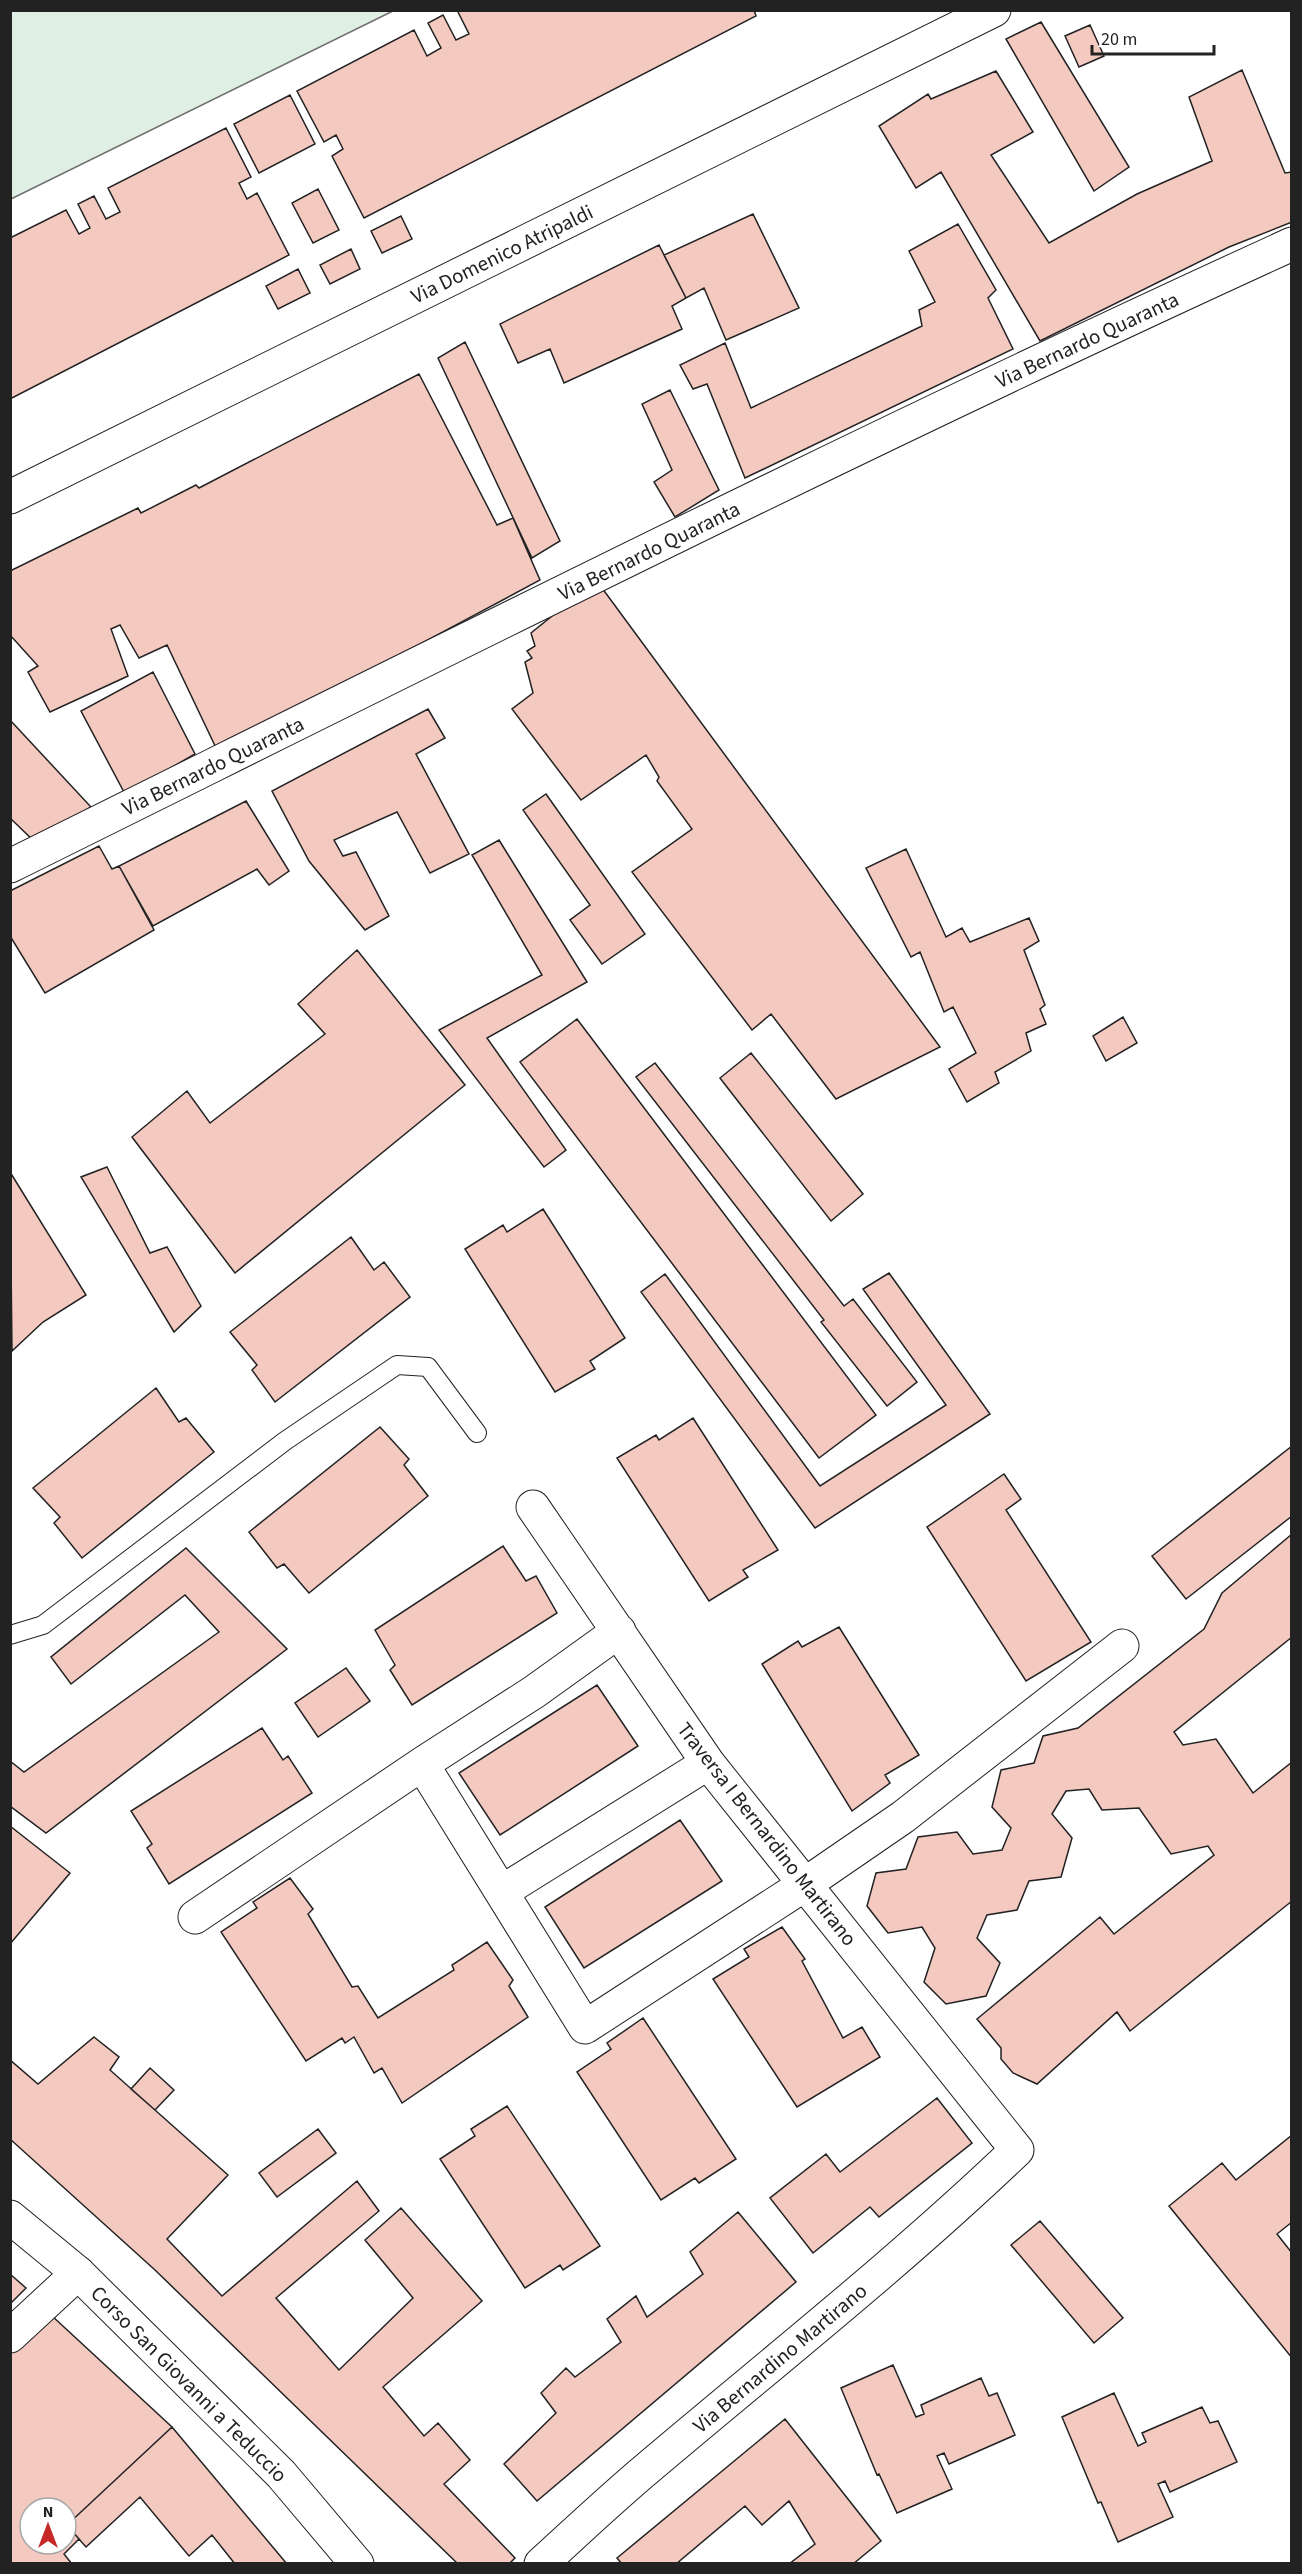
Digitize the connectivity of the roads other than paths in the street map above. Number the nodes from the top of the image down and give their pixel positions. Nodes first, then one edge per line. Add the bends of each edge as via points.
1 (994, 10) edge
2 (1292, 244) edge
3 (10, 497) edge
4 (10, 866) edge
5 (477, 1433) dead end
6 (533, 1507) dead end
7 (619, 1631) junction
8 (10, 1635) edge
9 (1122, 1646) dead end
10 (708, 1762) junction
11 (423, 1764) junction
12 (804, 1885) junction
13 (503, 1892) junction
14 (195, 1917) dead end
15 (1017, 2150) joint
16 (10, 2217) edge
17 (78, 2273) junction
18 (10, 2336) edge
19 (357, 2564) edge
20 (541, 2564) edge

1 - 3 street, Via Domenico Atripaldi
2 - 4 street, Via Bernardo Quaranta via 598,575
5 - 8 lane via 428,1367 397,1365 285,1442 43,1626
6 - 7 street, Traversa I Bernardino Martirano
7 - 10 street, Traversa I Bernardino Martirano
7 - 11 street
9 - 12 street via 903,1817
10 - 12 street, Traversa I Bernardino Martirano
10 - 13 street
11 - 13 street
11 - 14 street
12 - 13 street via 585,2027
12 - 15 street, Traversa I Bernardino Martirano
15 - 20 street, Via Bernardino Martirano via 959,2205 648,2468
16 - 17 street, Corso San Giovanni a Teduccio
17 - 18 street
17 - 19 street, Corso San Giovanni a Teduccio via 281,2474

